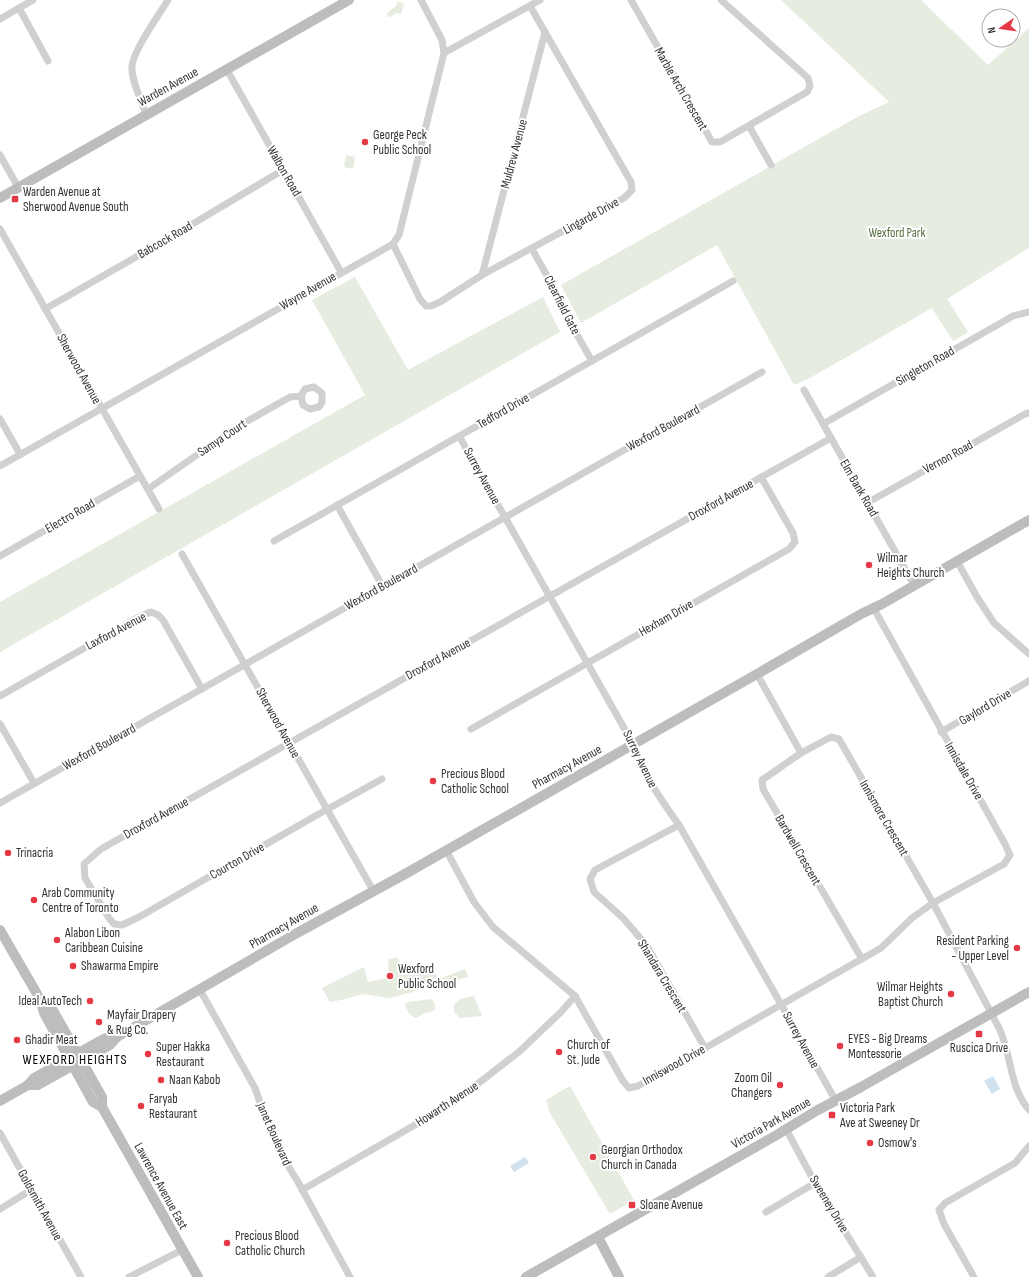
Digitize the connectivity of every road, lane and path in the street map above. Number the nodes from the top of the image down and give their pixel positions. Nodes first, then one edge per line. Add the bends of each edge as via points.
1 (33, 0) edge
2 (168, 0) edge
3 (349, 0) edge
4 (421, 0) edge
5 (540, 0) edge
6 (631, 0) edge
7 (721, 0) edge
8 (530, 6) junction
9 (19, 8) junction
10 (0, 19) edge
11 (545, 32) junction
12 (444, 53) junction
13 (48, 61) dead end
14 (227, 70) junction
15 (146, 114) junction
16 (749, 126) junction
17 (0, 155) edge
18 (771, 165) dead end
19 (283, 170) junction
20 (18, 187) junction
21 (0, 198) edge
22 (0, 229) edge
23 (393, 244) junction
24 (532, 249) junction
25 (341, 272) junction
26 (482, 276) junction
27 (733, 281) dead end
28 (45, 309) junction
29 (1029, 312) edge
30 (592, 361) junction
31 (762, 372) dead end
32 (804, 390) dead end
33 (301, 396) dead end
34 (102, 408) junction
35 (1029, 413) edge
36 (0, 420) edge
37 (823, 424) junction
38 (459, 436) junction
39 (831, 438) junction
40 (20, 454) junction
41 (0, 466) edge
42 (140, 476) junction
43 (761, 477) junction
44 (148, 489) junction
45 (867, 503) junction
46 (338, 505) junction
47 (159, 509) dead end
48 (505, 518) junction
49 (1029, 520) edge
50 (274, 542) dead end
51 (182, 554) dead end
52 (0, 556) edge
53 (957, 561) junction
54 (914, 585) junction
55 (383, 586) junction
56 (550, 597) junction
57 (872, 608) junction
58 (1029, 654) edge
59 (587, 663) junction
60 (245, 664) junction
61 (757, 674) junction
62 (1029, 681) edge
63 (202, 689) junction
64 (0, 696) edge
65 (0, 724) edge
66 (471, 729) dead end
67 (941, 732) junction
68 (289, 743) junction
69 (632, 746) junction
70 (801, 754) junction
71 (382, 779) dead end
72 (34, 783) junction
73 (0, 803) edge
74 (327, 810) junction
75 (679, 825) junction
76 (446, 850) junction
77 (374, 892) junction
78 (99, 901) joint
79 (933, 903) junction
80 (0, 930) edge
81 (862, 959) junction
82 (200, 990) junction
83 (1029, 992) edge
84 (575, 996) junction
85 (782, 1004) junction
86 (991, 1014) junction
87 (705, 1048) junction
88 (75, 1060) junction
89 (0, 1101) edge
90 (836, 1101) junction
91 (1029, 1110) edge
92 (786, 1129) junction
93 (0, 1133) edge
94 (1029, 1146) edge
95 (815, 1183) junction
96 (32, 1190) junction
97 (302, 1190) junction
98 (0, 1209) edge
99 (766, 1212) dead end
100 (598, 1237) junction
101 (182, 1250) junction
102 (861, 1257) junction
103 (81, 1277) edge
104 (129, 1277) edge
105 (198, 1277) edge
106 (350, 1277) edge
107 (526, 1277) edge
108 (619, 1277) edge
109 (828, 1277) edge
110 (873, 1277) edge
111 (974, 1277) edge

1 - 9 street
2 - 15 street via 139,46 132,66
3 - 14 main road, Warden Avenue
4 - 12 street via 442,40
5 - 8 street
6 - 16 street, Marble Arch Crescent via 712,142 720,142
7 - 16 street, Marble Arch Crescent via 808,78 810,86 807,92
8 - 11 street, Lingarde Drive
8 - 12 street
9 - 10 street
9 - 13 street
11 - 24 street, Lingarde Drive via 631,182 632,190 624,198
11 - 26 street, Muldrew Avenue
12 - 23 street via 399,235
14 - 15 main road, Warden Avenue
14 - 19 street, Walbon Road
15 - 20 main road, Warden Avenue
16 - 18 street
17 - 20 street
19 - 25 street, Walbon Road
19 - 28 street, Babcock Road
20 - 21 main road, Warden Avenue
22 - 28 street, Sherwood Avenue
23 - 25 street, Wayne Avenue
23 - 26 street, Lingarde Drive via 420,299 426,306 440,302
24 - 26 street, Lingarde Drive
24 - 30 street, Clearfield Gate
25 - 34 street, Wayne Avenue
27 - 30 street, Tedford Drive
28 - 34 street, Sherwood Avenue
29 - 37 street, Singleton Road via 1013,316
30 - 38 street, Tedford Drive
31 - 48 street, Wexford Boulevard
32 - 37 street, Elm Bank Road
33 - 44 street, Samya Court via 290,398 238,427
34 - 40 street, Wayne Avenue
34 - 42 street, Sherwood Avenue
35 - 45 street, Vernon Road
36 - 40 street
37 - 39 street, Elm Bank Road
38 - 46 street, Tedford Drive
38 - 48 street, Surrey Avenue
39 - 43 street, Droxford Avenue
39 - 45 street, Elm Bank Road
40 - 41 street, Wayne Avenue
42 - 44 street, Sherwood Avenue
42 - 52 street, Electro Road
43 - 56 street, Droxford Avenue
43 - 59 street, Hexham Drive via 793,533 795,542 789,549
44 - 47 street, Sherwood Avenue
45 - 54 street, Elm Bank Road
46 - 50 street, Tedford Drive
46 - 55 street
48 - 55 street, Wexford Boulevard
48 - 56 street, Surrey Avenue
49 - 53 main road, Pharmacy Avenue
51 - 60 street, Sherwood Avenue
53 - 54 main road, Pharmacy Avenue
53 - 58 street via 994,623
54 - 57 main road, Pharmacy Avenue
55 - 60 street, Wexford Boulevard
56 - 59 street, Surrey Avenue
56 - 68 street, Droxford Avenue
57 - 61 main road, Pharmacy Avenue
57 - 67 street, Innisdale Drive
59 - 66 street, Hexham Drive
59 - 69 street, Surrey Avenue
60 - 63 street, Wexford Boulevard
60 - 68 street, Sherwood Avenue
61 - 69 main road, Pharmacy Avenue
61 - 70 street
62 - 67 street, Gaylord Drive
63 - 64 street, Laxford Avenue via 163,620 151,612
63 - 72 street, Wexford Boulevard
65 - 72 street
67 - 79 street, Innisdale Drive via 1010,855 1004,864
68 - 74 street, Sherwood Avenue
68 - 78 street, Droxford Avenue via 101,848 84,864 85,878
69 - 75 street, Surrey Avenue via 652,785
69 - 76 main road, Pharmacy Avenue
70 - 79 street, Innismore Crescent via 831,737 839,739
70 - 81 street, Bardwell Crescent via 762,780 763,789
71 - 74 street, Courton Drive
72 - 73 street, Wexford Boulevard
74 - 77 street, Sherwood Avenue
74 - 78 street, Courton Drive via 122,925 114,924
75 - 85 street, Surrey Avenue
75 - 87 street, Shandara Crescent via 595,870 590,879 594,892 623,918 647,946
76 - 77 main road, Pharmacy Avenue
76 - 84 street, Inniswood Drive via 474,902 493,927
77 - 82 main road, Pharmacy Avenue via 297,933
79 - 81 street, Inniswood Drive via 912,918 881,948
79 - 86 street, Innismore Crescent
80 - 88 main road, Lawrence Avenue East via 40,999 44,1012
81 - 85 street, Inniswood Drive
82 - 88 main road, Pharmacy Avenue via 117,1037 110,1045
82 - 97 street, Janet Boulevard via 255,1088 280,1153
83 - 86 main road, Victoria Park Avenue
84 - 87 street, Inniswood Drive via 629,1088 638,1086
84 - 97 street, Howarth Avenue via 562,1012 520,1051 453,1103
85 - 87 street, Inniswood Drive
85 - 90 street, Surrey Avenue
86 - 90 main road, Victoria Park Avenue
86 - 91 street via 1005,1040 1016,1089
88 - 89 main road, Pharmacy Avenue via 34,1078 28,1085
88 - 101 main road, Lawrence Avenue East via 102,1097 102,1107
90 - 92 main road, Victoria Park Avenue
92 - 95 street, Sweeney Drive
92 - 100 main road, Victoria Park Avenue
93 - 96 street, Goldsmith Avenue
94 - 111 street via 1015,1163 945,1202 938,1210
95 - 99 street
95 - 102 street, Sweeney Drive
96 - 98 street
96 - 103 street, Goldsmith Avenue
97 - 106 street, Janet Boulevard
100 - 107 main road, Victoria Park Avenue
100 - 108 main road
101 - 104 street
101 - 105 main road, Lawrence Avenue East
102 - 109 street
102 - 110 street, Sweeney Drive

